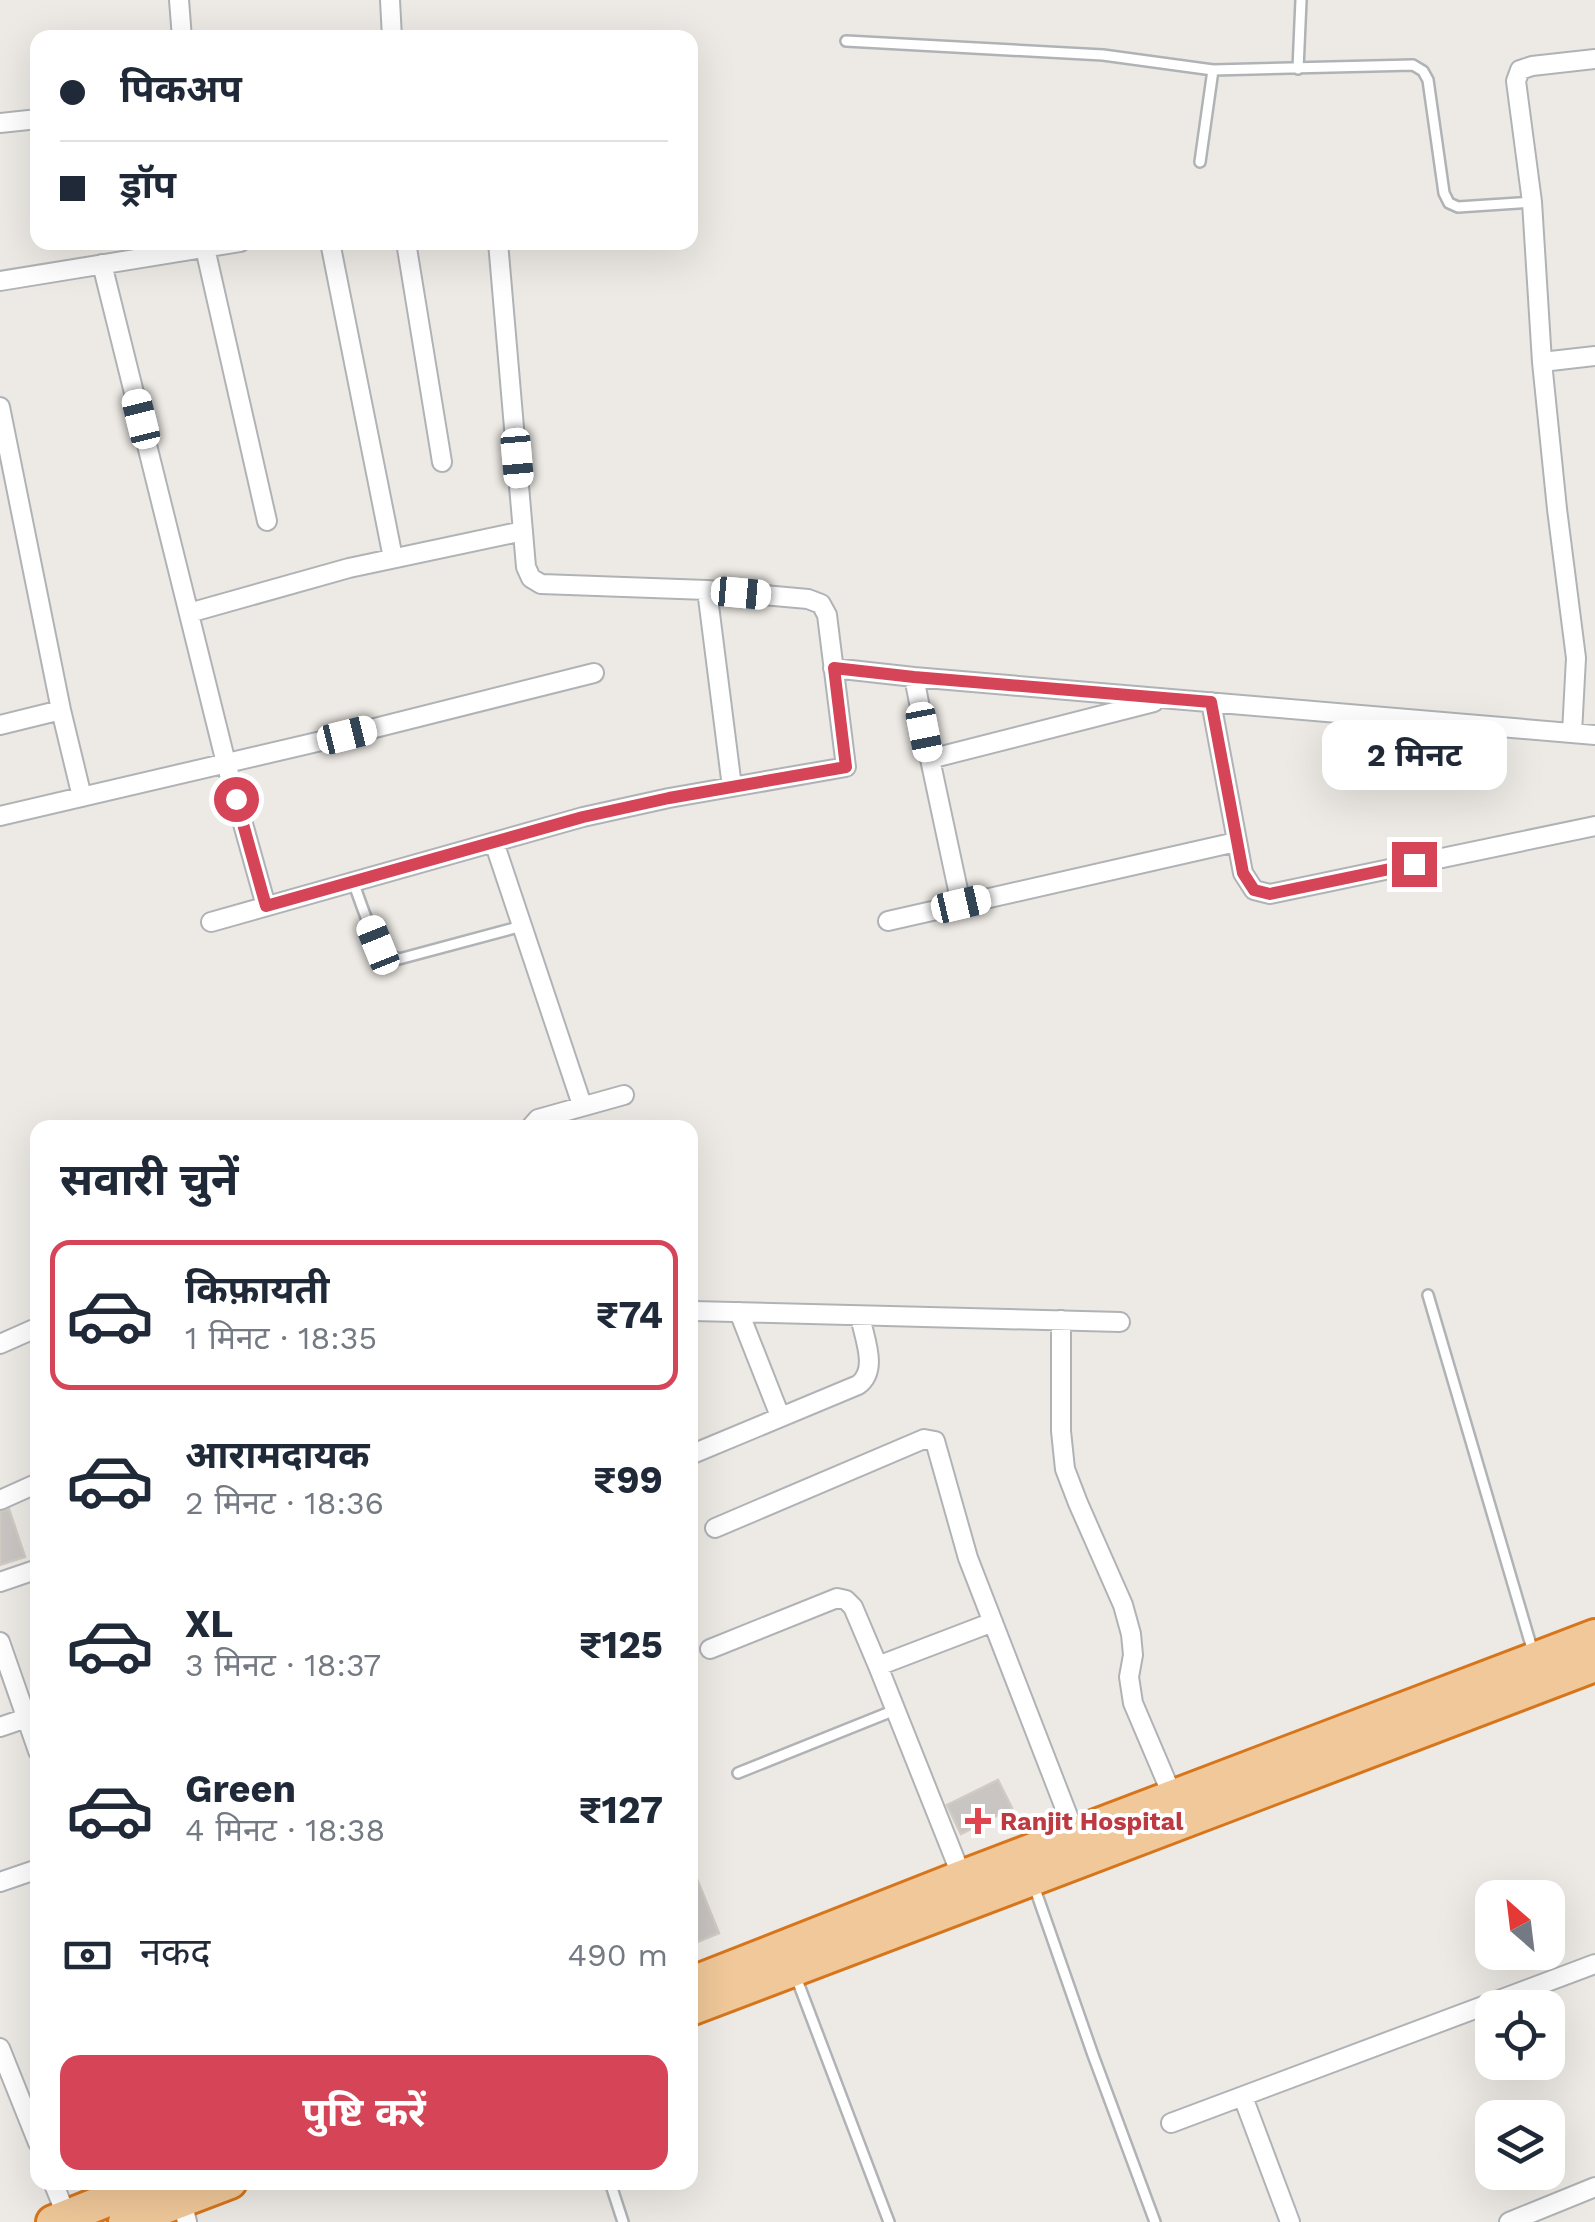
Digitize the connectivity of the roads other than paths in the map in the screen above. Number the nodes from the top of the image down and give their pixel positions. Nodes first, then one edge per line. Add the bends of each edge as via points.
1 (179, 0) edge
2 (390, 0) edge
3 (1301, 0) edge
4 (181, 30) edge
5 (392, 30) edge
6 (846, 41) dead end
7 (1595, 59) edge
8 (1298, 69) junction
9 (1213, 70) junction
10 (30, 120) edge
11 (0, 122) edge
12 (1200, 162) dead end
13 (1532, 202) junction
14 (179, 250) edge
15 (197, 250) edge
16 (332, 250) edge
17 (407, 250) edge
18 (499, 250) edge
19 (102, 264) junction
20 (0, 282) edge
21 (1595, 356) edge
22 (1542, 362) junction
23 (0, 407) edge
24 (442, 462) dead end
25 (267, 521) dead end
26 (523, 531) junction
27 (393, 558) junction
28 (708, 590) junction
29 (189, 613) junction
30 (834, 668) junction
31 (594, 673) dead end
32 (1575, 673) junction
33 (1595, 673) edge
34 (914, 677) junction
35 (1169, 698) junction
36 (1211, 702) junction
37 (61, 710) junction
38 (0, 725) edge
39 (1588, 737) edge
40 (930, 759) junction
41 (226, 763) junction
42 (732, 786) junction
43 (82, 797) junction
44 (0, 816) edge
45 (1595, 826) edge
46 (494, 842) junction
47 (1236, 842) junction
48 (353, 882) junction
49 (961, 904) junction
50 (266, 906) junction
51 (888, 921) dead end
52 (211, 922) dead end
53 (522, 926) junction
54 (624, 1095) dead end
55 (582, 1106) junction
56 (537, 1120) edge
57 (1428, 1295) dead end
58 (698, 1311) edge
59 (739, 1312) junction
60 (860, 1316) junction
61 (1061, 1320) junction
62 (1120, 1322) dead end
63 (30, 1331) edge
64 (0, 1344) edge
65 (780, 1416) junction
66 (698, 1452) edge
67 (30, 1487) edge
68 (0, 1500) edge
69 (716, 1528) dead end
70 (30, 1571) edge
71 (0, 1582) edge
72 (993, 1622) junction
73 (1595, 1636) edge
74 (0, 1642) edge
75 (710, 1649) dead end
76 (1535, 1660) junction
77 (1595, 1665) edge
78 (878, 1666) junction
79 (895, 1710) junction
80 (30, 1711) edge
81 (30, 1717) edge
82 (0, 1727) edge
83 (738, 1774) dead end
84 (1173, 1797) junction
85 (1075, 1834) junction
86 (30, 1872) edge
87 (962, 1877) junction
88 (1032, 1879) junction
89 (0, 1882) edge
90 (1595, 1964) edge
91 (793, 1970) junction
92 (698, 1981) edge
93 (698, 2006) edge
94 (0, 2048) edge
95 (1243, 2097) junction
96 (30, 2123) edge
97 (1171, 2123) dead end
98 (1595, 2187) edge
99 (54, 2190) edge
100 (133, 2190) edge
101 (211, 2190) edge
102 (613, 2190) edge
103 (182, 2202) edge
104 (60, 2220) edge
105 (125, 2222) edge
106 (623, 2222) edge
107 (889, 2222) edge
108 (1155, 2222) edge
109 (1290, 2222) edge
110 (1509, 2222) edge

1 - 4 street
2 - 5 street
3 - 8 lane
6 - 9 lane via 1103,55
7 - 13 street via 1520,70
8 - 9 lane
8 - 13 lane via 1423,71 1449,203
9 - 12 lane
10 - 11 street
13 - 22 street
14 - 19 street
15 - 25 street
16 - 27 street
17 - 24 street
18 - 26 street
19 - 20 street
19 - 29 street
21 - 22 street
22 - 32 street
23 - 37 street
26 - 27 street
26 - 28 street via 526,567 542,584
27 - 29 street
28 - 30 street via 821,604
28 - 42 street
29 - 41 street
30 - 34 street
30 - 42 street via 846,767
31 - 41 street
32 - 33 street
32 - 39 street
34 - 35 street
34 - 40 street
35 - 36 street
35 - 40 street
36 - 39 street
36 - 47 street
37 - 38 street
37 - 43 street
40 - 49 street
41 - 43 street
41 - 50 street
42 - 46 street
43 - 44 street
45 - 47 street via 1270,894 1254,890
46 - 48 street
46 - 53 street
47 - 49 street
48 - 50 street
48 - 53 lane via 378,945 399,959
49 - 51 street
50 - 52 street
53 - 55 street
54 - 55 street
55 - 56 street
57 - 76 lane
58 - 59 street
59 - 60 street
59 - 65 street
60 - 61 street
60 - 65 street via 868,1378
61 - 62 street
61 - 84 street via 1065,1469 1123,1605 1131,1634 1133,1703
63 - 64 street
65 - 66 street
67 - 68 street
69 - 72 street via 930,1439
70 - 71 street
72 - 78 street
72 - 85 street
73 - 76 highway
74 - 80 street
75 - 78 street via 836,1598 853,1607
76 - 84 highway
77 - 88 highway
78 - 79 street
79 - 83 lane
79 - 87 street
81 - 82 street
84 - 85 highway
85 - 87 highway
86 - 89 street
87 - 92 highway
88 - 91 highway
88 - 108 lane
90 - 95 street
91 - 93 highway
91 - 107 lane
94 - 96 street
95 - 97 street
95 - 109 street
98 - 110 street
99 - 104 street
100 - 104 highway
101 - 103 highway
102 - 106 lane
103 - 105 highway

